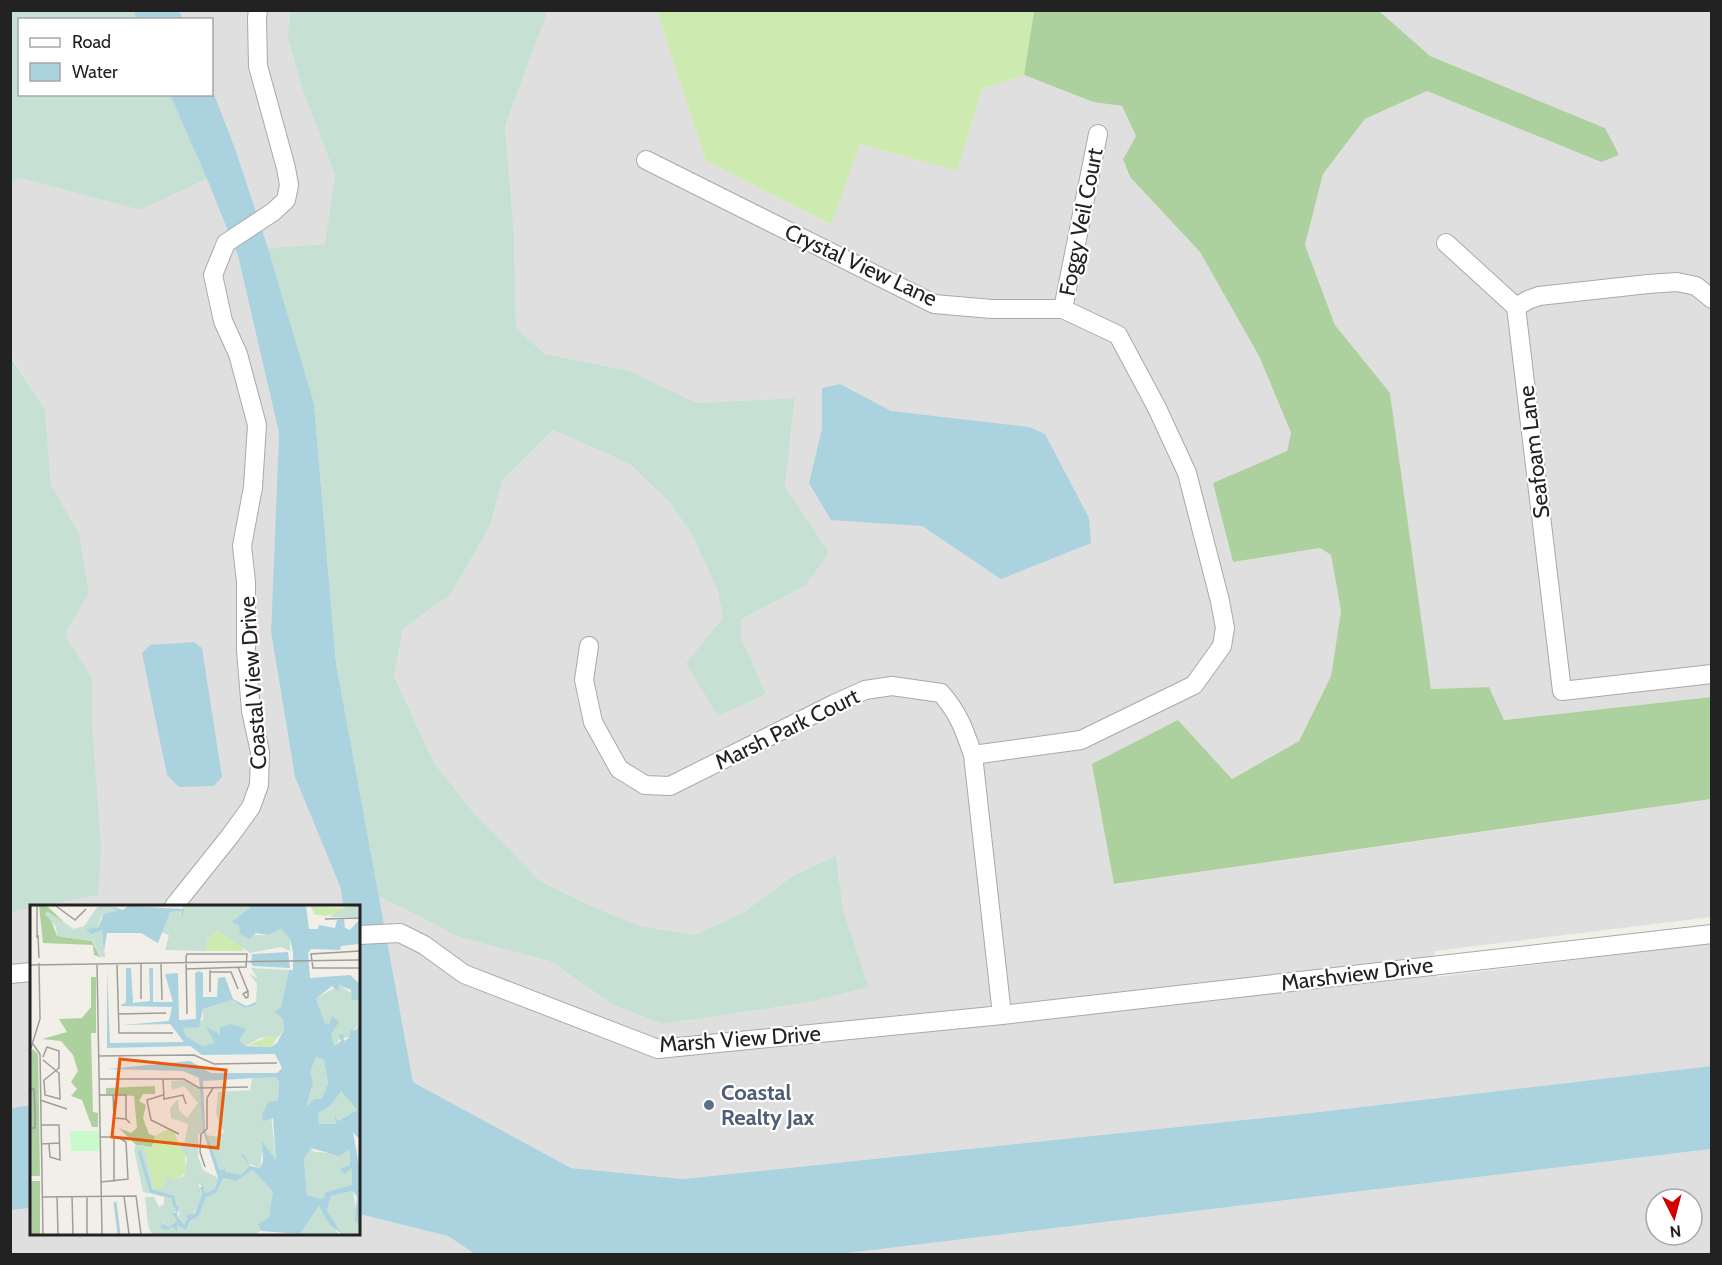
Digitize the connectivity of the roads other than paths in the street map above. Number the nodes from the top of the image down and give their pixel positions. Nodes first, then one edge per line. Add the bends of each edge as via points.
1 (258, 10) edge
2 (1098, 134) dead end
3 (646, 160) dead end
4 (1446, 243) dead end
5 (1712, 298) edge
6 (1516, 308) junction
7 (1063, 309) junction
8 (590, 646) dead end
9 (1712, 674) edge
10 (973, 754) junction
11 (175, 905) edge
12 (1712, 934) edge
13 (360, 935) edge
14 (30, 972) edge
15 (10, 974) edge
16 (1002, 1015) junction

1 - 11 street, Coastal View Drive via 258,66 289,185 286,200 273,212 226,243 213,275 223,321 238,354 257,425 253,487 242,546 246,650 251,711 260,752 260,785 251,807
2 - 7 street, Foggy Veil Court
3 - 7 street, Crystal View Lane via 934,304
4 - 6 street
5 - 6 street via 1696,286 1677,282 1539,296
6 - 9 street, Seafoam Lane via 1562,691
7 - 10 street, Crystal View Lane via 1118,335 1157,408 1187,473 1220,601 1225,628 1222,646 1194,685 1081,740
8 - 10 street, Marsh Park Court via 584,680 593,722 619,769 645,785 670,786 865,690 892,686 941,693 954,708
10 - 16 street, Marsh Park Court
12 - 16 street, Marshview Drive
13 - 16 street, Marsh View Drive via 400,933 464,974 658,1049
14 - 15 street

